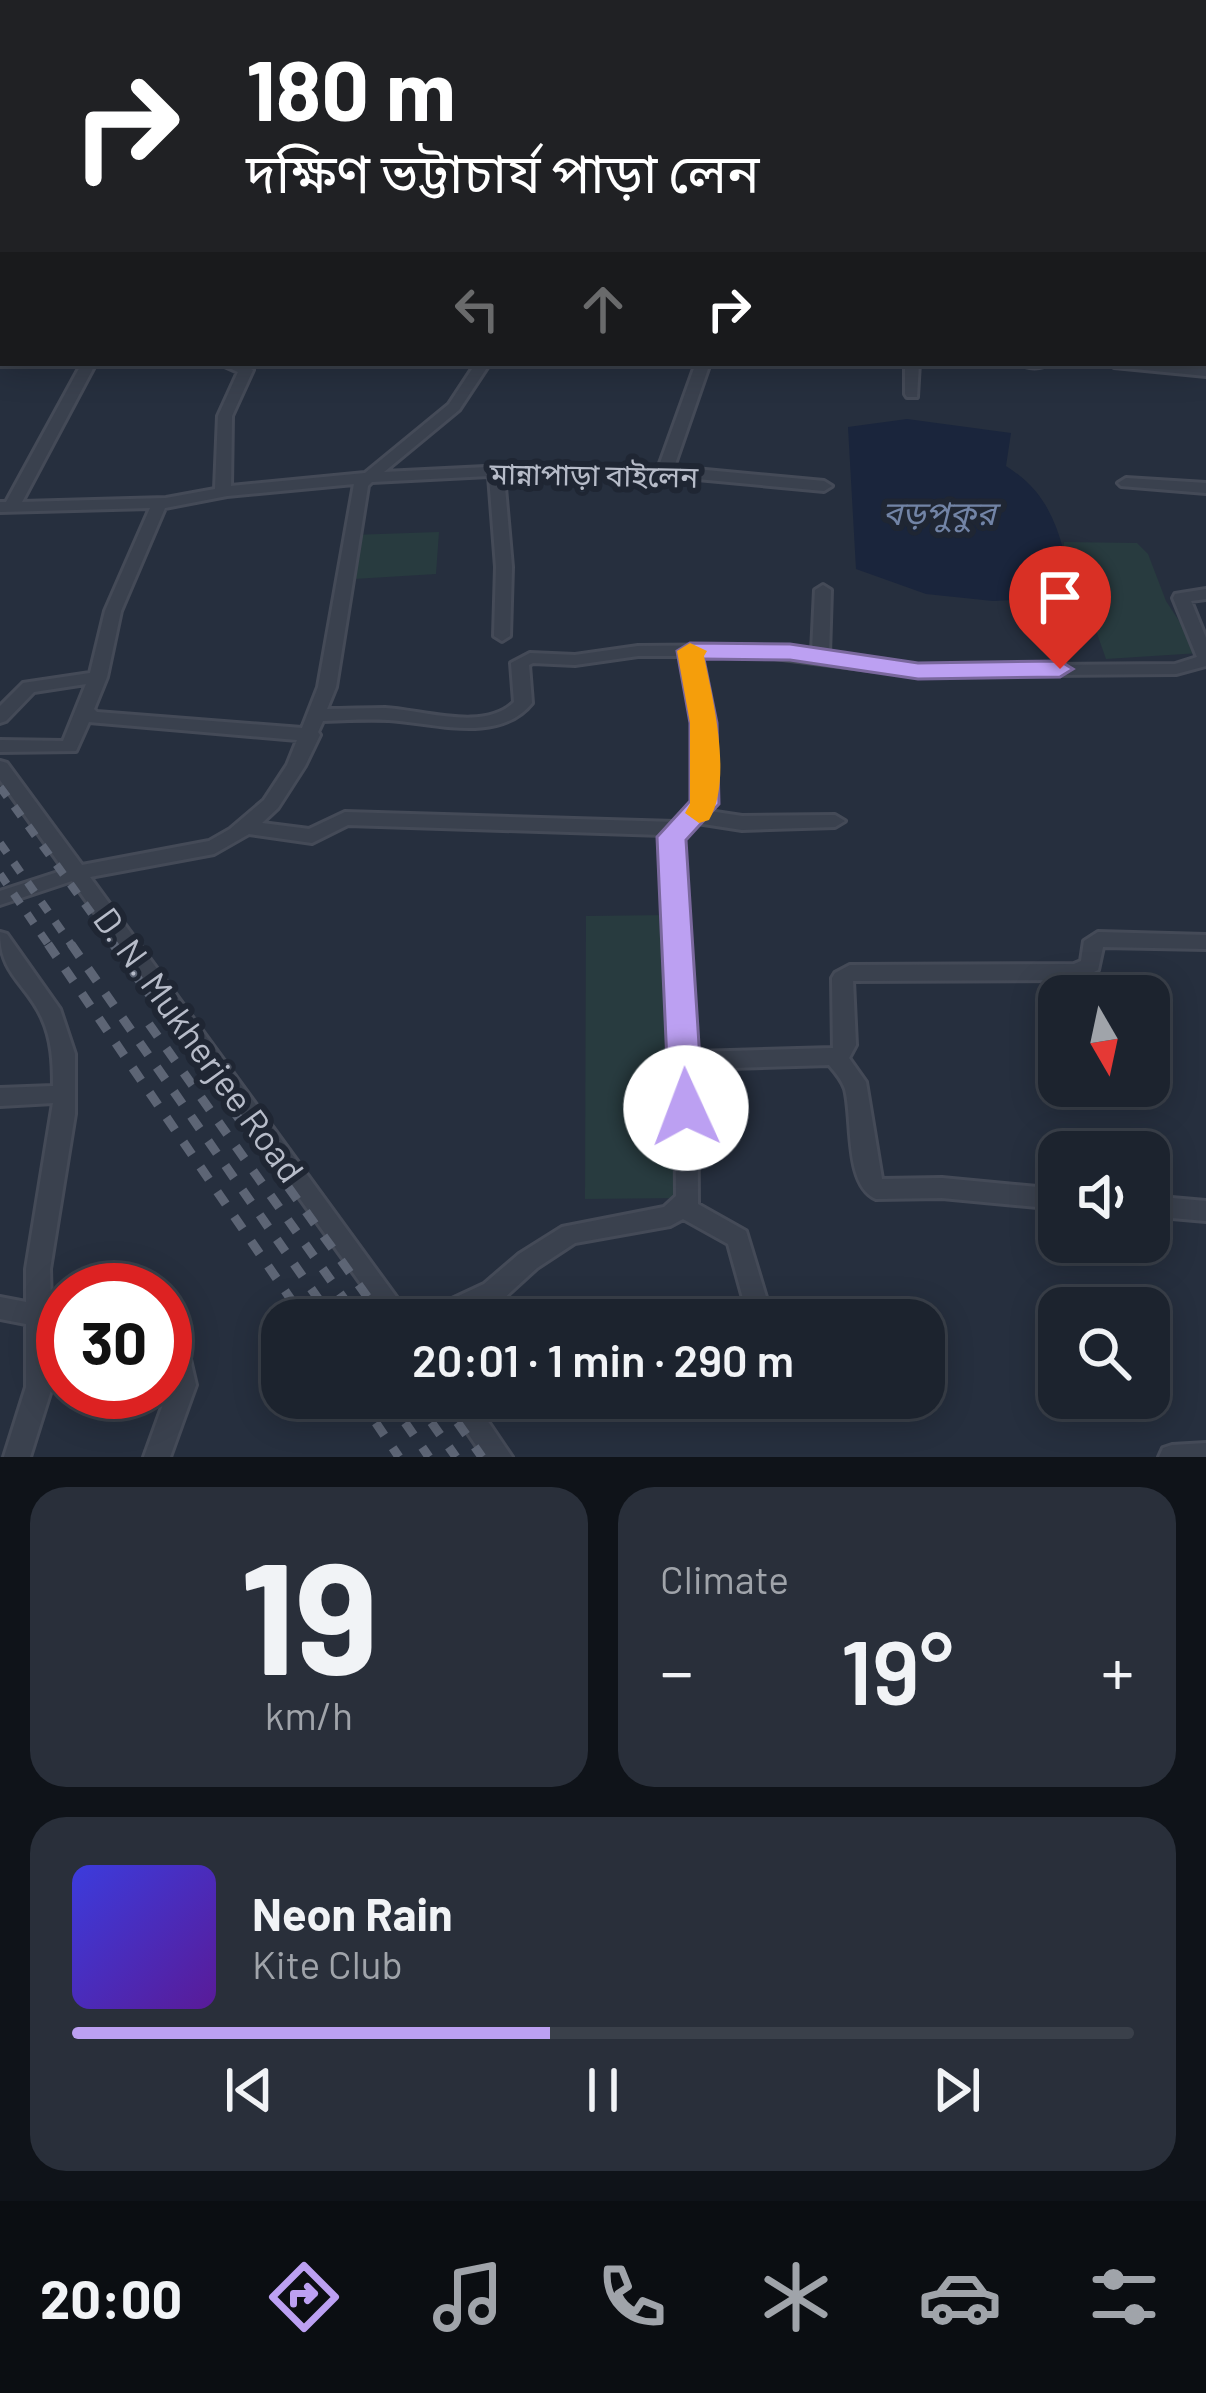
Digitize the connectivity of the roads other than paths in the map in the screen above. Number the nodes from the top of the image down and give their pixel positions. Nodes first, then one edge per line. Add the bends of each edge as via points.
1 (87, 366) edge
2 (234, 366) edge
3 (481, 366) edge
4 (702, 366) edge
5 (912, 366) edge
6 (1145, 366) edge
7 (1206, 372) edge
8 (912, 394) dead end
9 (665, 470) junction
10 (496, 471) junction
11 (364, 478) junction
12 (1126, 483) dead end
13 (824, 486) dead end
14 (1206, 488) edge
15 (223, 492) junction
16 (159, 504) junction
17 (6, 507) edge
18 (823, 590) dead end
19 (1206, 594) edge
20 (502, 636) dead end
21 (690, 651) junction
22 (820, 656) junction
23 (1206, 659) edge
24 (98, 676) junction
25 (85, 710) junction
26 (0, 717) edge
27 (314, 725) junction
28 (0, 746) edge
29 (0, 767) edge
30 (835, 820) dead end
31 (686, 822) junction
32 (247, 827) junction
33 (76, 873) junction
34 (0, 898) edge
35 (0, 939) edge
36 (1206, 942) edge
37 (836, 1057) junction
38 (686, 1061) junction
39 (63, 1094) junction
40 (0, 1097) edge
41 (1038, 1197) edge
42 (683, 1208) junction
43 (1170, 1208) edge
44 (1206, 1211) edge
45 (39, 1263) edge
46 (386, 1299) edge
47 (478, 1299) edge
48 (755, 1299) edge
49 (0, 1308) edge
50 (36, 1314) edge
51 (36, 1403) edge
52 (170, 1419) edge
53 (472, 1419) edge
54 (1206, 1455) edge
55 (17, 1457) edge
56 (157, 1457) edge
57 (500, 1457) edge
58 (1172, 1457) edge

1 - 17 street
2 - 15 street via 246,370 225,416
3 - 11 street via 451,410
4 - 9 street
5 - 8 street
6 - 7 street
9 - 10 street, মান্নাপাড়া বাইলেন
9 - 13 street, মান্নাপাড়া বাইলেন
10 - 11 street, মান্নাপাড়া বাইলেন
10 - 20 street
11 - 15 street, মান্নাপাড়া বাইলেন
11 - 27 street via 331,672
12 - 14 street
15 - 16 street, মান্নাপাড়া বাইলেন
16 - 17 street, মান্নাপাড়া বাইলেন
16 - 24 street via 113,611
18 - 22 street
19 - 23 street via 1181,598
21 - 22 street
21 - 27 street via 523,660 523,703 490,722 371,714
21 - 31 street via 704,723 705,804
22 - 23 street via 918,671 1176,669
24 - 25 street
24 - 26 street via 29,687
25 - 27 street
25 - 28 street via 70,747
27 - 32 street via 284,787
29 - 33 street, D. N. Mukherjee Road
30 - 31 street
31 - 32 street via 345,818 312,836
31 - 38 street via 671,844
32 - 33 street via 214,847
33 - 34 street
33 - 46 street, D. N. Mukherjee Road
35 - 39 street via 52,1015 64,1054
36 - 37 street via 1098,939 1091,965 1077,972 850,973 842,985 845,1049
37 - 38 street
37 - 41 street via 855,1082 876,1189
38 - 42 street
39 - 40 street
39 - 45 street
42 - 47 street via 570,1234
42 - 48 street via 738,1238
43 - 44 street
49 - 50 street
51 - 55 street
52 - 56 street
53 - 57 street
54 - 58 street

